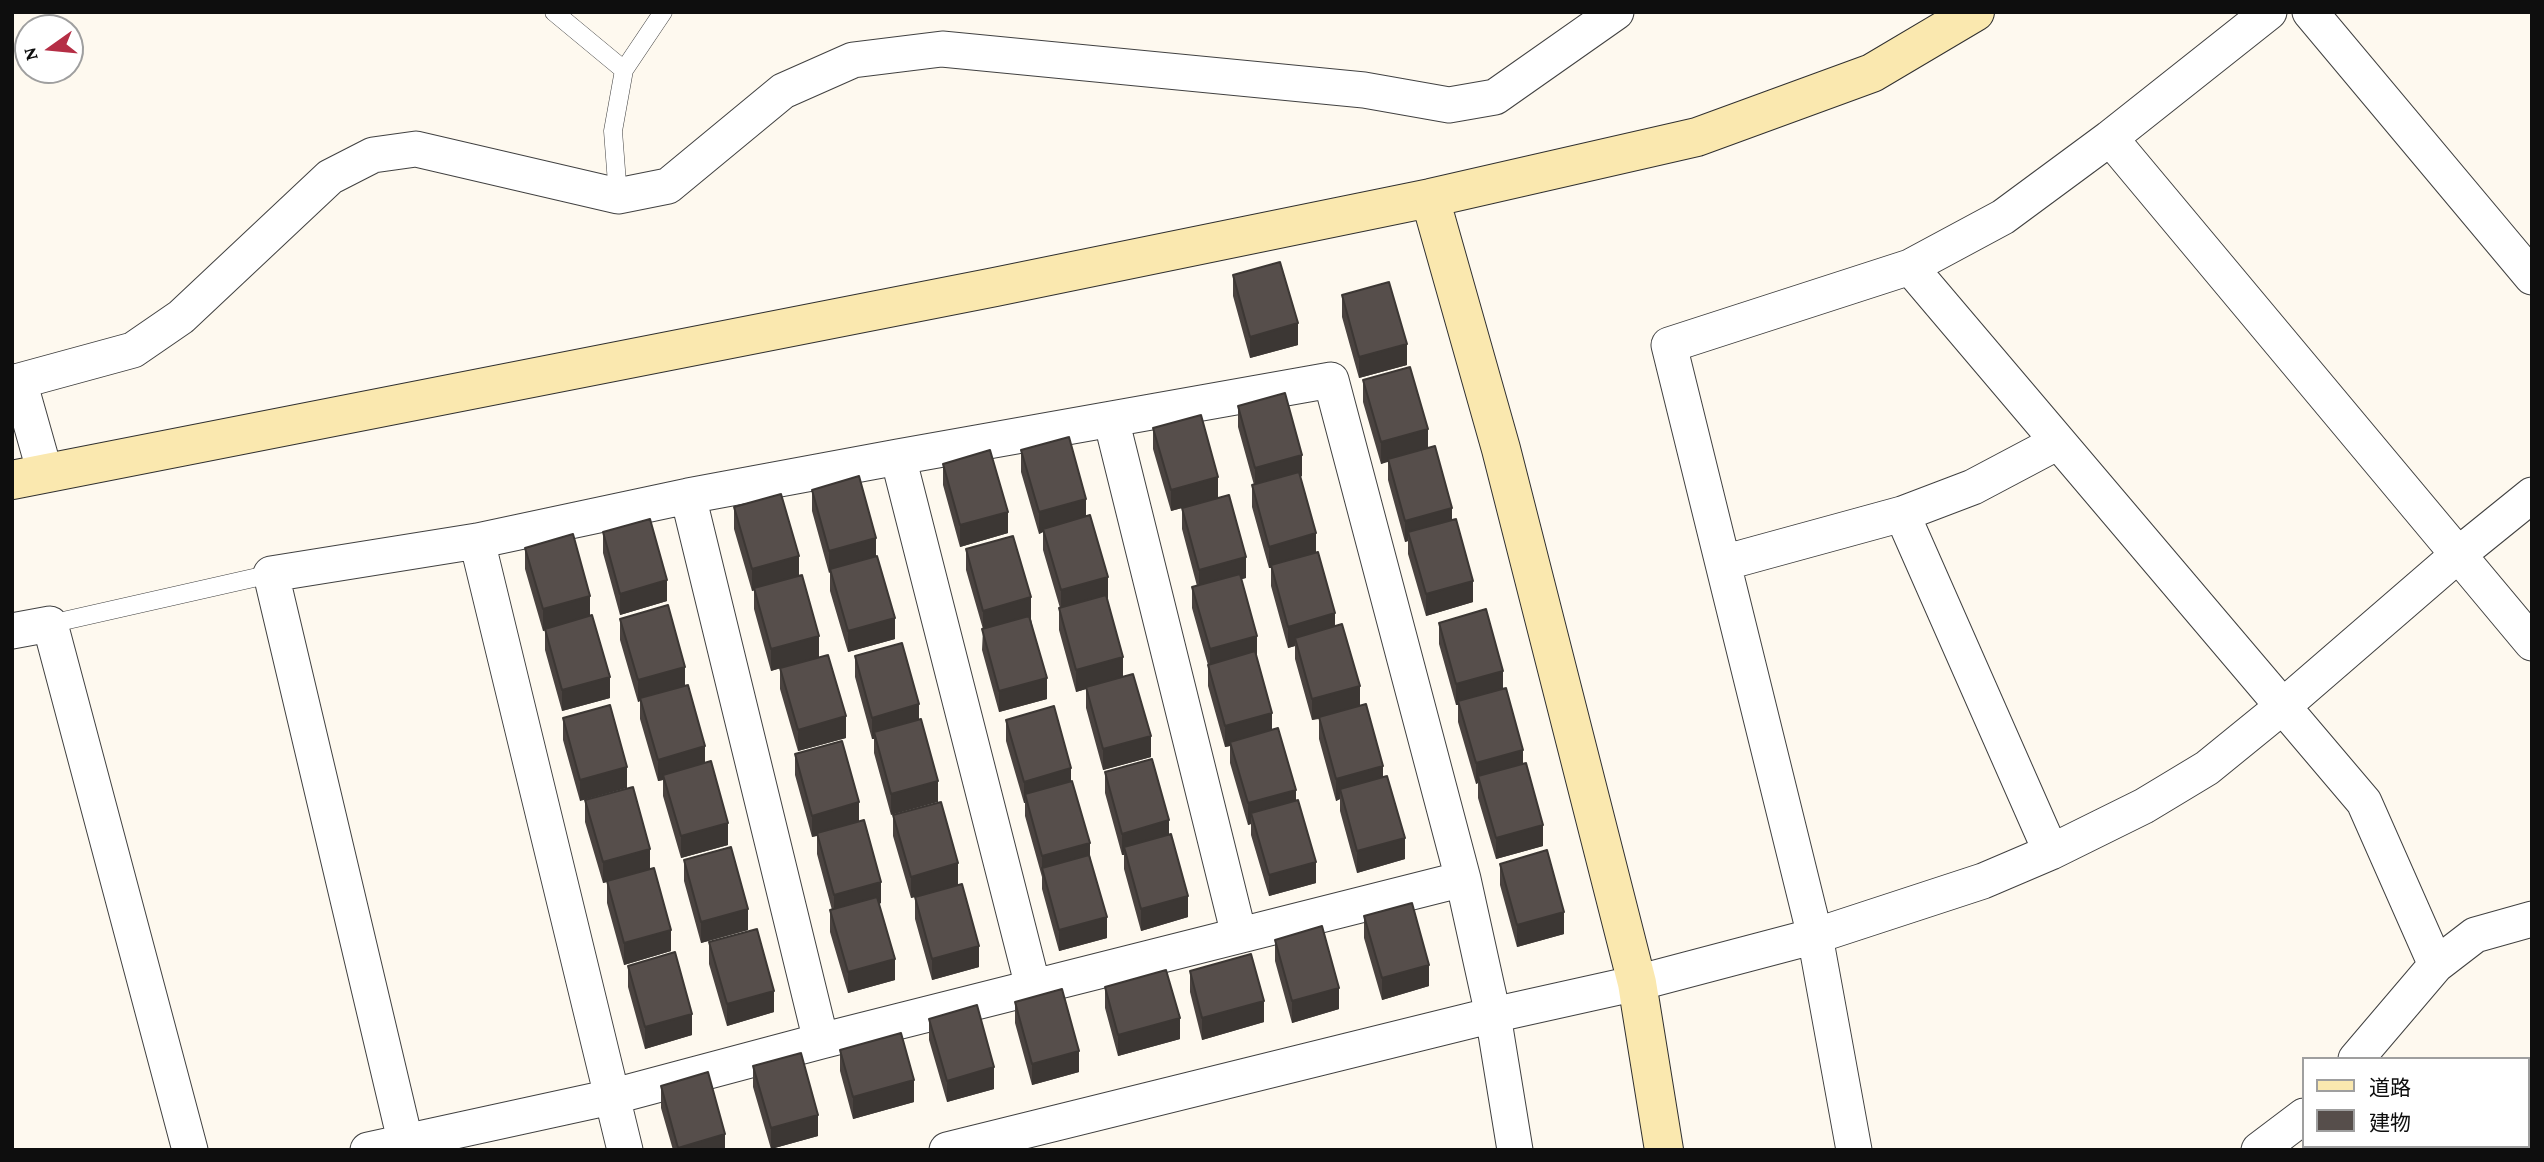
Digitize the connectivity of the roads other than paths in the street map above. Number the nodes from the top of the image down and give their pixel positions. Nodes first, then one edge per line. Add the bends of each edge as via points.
1 (554, 12) edge
2 (663, 12) edge
3 (1616, 12) edge
4 (1975, 12) edge
5 (2269, 12) edge
6 (2310, 12) edge
7 (624, 70) junction
8 (2110, 138) junction
9 (618, 197) junction
10 (1430, 198) junction
11 (1910, 267) junction
12 (2532, 277) edge
13 (16, 382) edge
14 (1111, 419) junction
15 (2058, 442) junction
16 (898, 457) junction
17 (29, 476) edge
18 (2532, 495) edge
19 (688, 496) junction
20 (1902, 514) junction
21 (477, 541) junction
22 (2459, 554) junction
23 (1723, 563) junction
24 (271, 574) junction
25 (50, 624) junction
26 (12, 631) edge
27 (2532, 643) edge
28 (2282, 707) junction
29 (2051, 852) junction
30 (1463, 879) junction
31 (2532, 919) edge
32 (1239, 934) junction
33 (1815, 936) junction
34 (2437, 965) junction
35 (1637, 983) junction
36 (1033, 987) junction
37 (1493, 1015) junction
38 (821, 1041) junction
39 (2359, 1057) edge
40 (611, 1097) junction
41 (2302, 1118) edge
42 (405, 1140) junction
43 (190, 1150) edge
44 (368, 1150) edge
45 (625, 1150) edge
46 (947, 1150) edge
47 (1515, 1150) edge
48 (1664, 1150) edge
49 (1854, 1150) edge
50 (2259, 1150) edge

1 - 7 lane
2 - 7 lane
3 - 9 street via 1495,97 1449,105 1364,90 943,49 853,60 783,91 668,186
4 - 10 street via 1872,73 1697,137
5 - 8 street
6 - 12 street
7 - 9 lane via 613,131
8 - 11 street via 2003,217
8 - 22 street
9 - 13 street via 416,149 373,155 330,177 181,317 133,350
10 - 17 street
10 - 35 street via 1501,449
11 - 15 street
11 - 23 street via 1669,345
13 - 17 street
14 - 16 street
14 - 30 street via 1331,380
14 - 32 street
15 - 20 street via 1973,487
15 - 28 street
16 - 19 street
16 - 36 street
18 - 22 street
19 - 21 street
19 - 38 street
20 - 23 street
20 - 29 street
21 - 24 street
21 - 40 street
22 - 27 street
22 - 28 street
23 - 33 street
24 - 25 lane
24 - 42 street
25 - 26 street
25 - 43 street
28 - 29 street via 2207,768 2144,806
28 - 34 street via 2364,802
29 - 33 street via 1983,881
30 - 32 street
30 - 37 street
31 - 34 street via 2475,935
32 - 36 street
33 - 35 street
33 - 49 street
34 - 39 street
35 - 37 street
35 - 48 street
36 - 38 street
37 - 46 street
37 - 47 street
38 - 40 street
40 - 42 street
40 - 45 street
41 - 50 street
42 - 44 street

